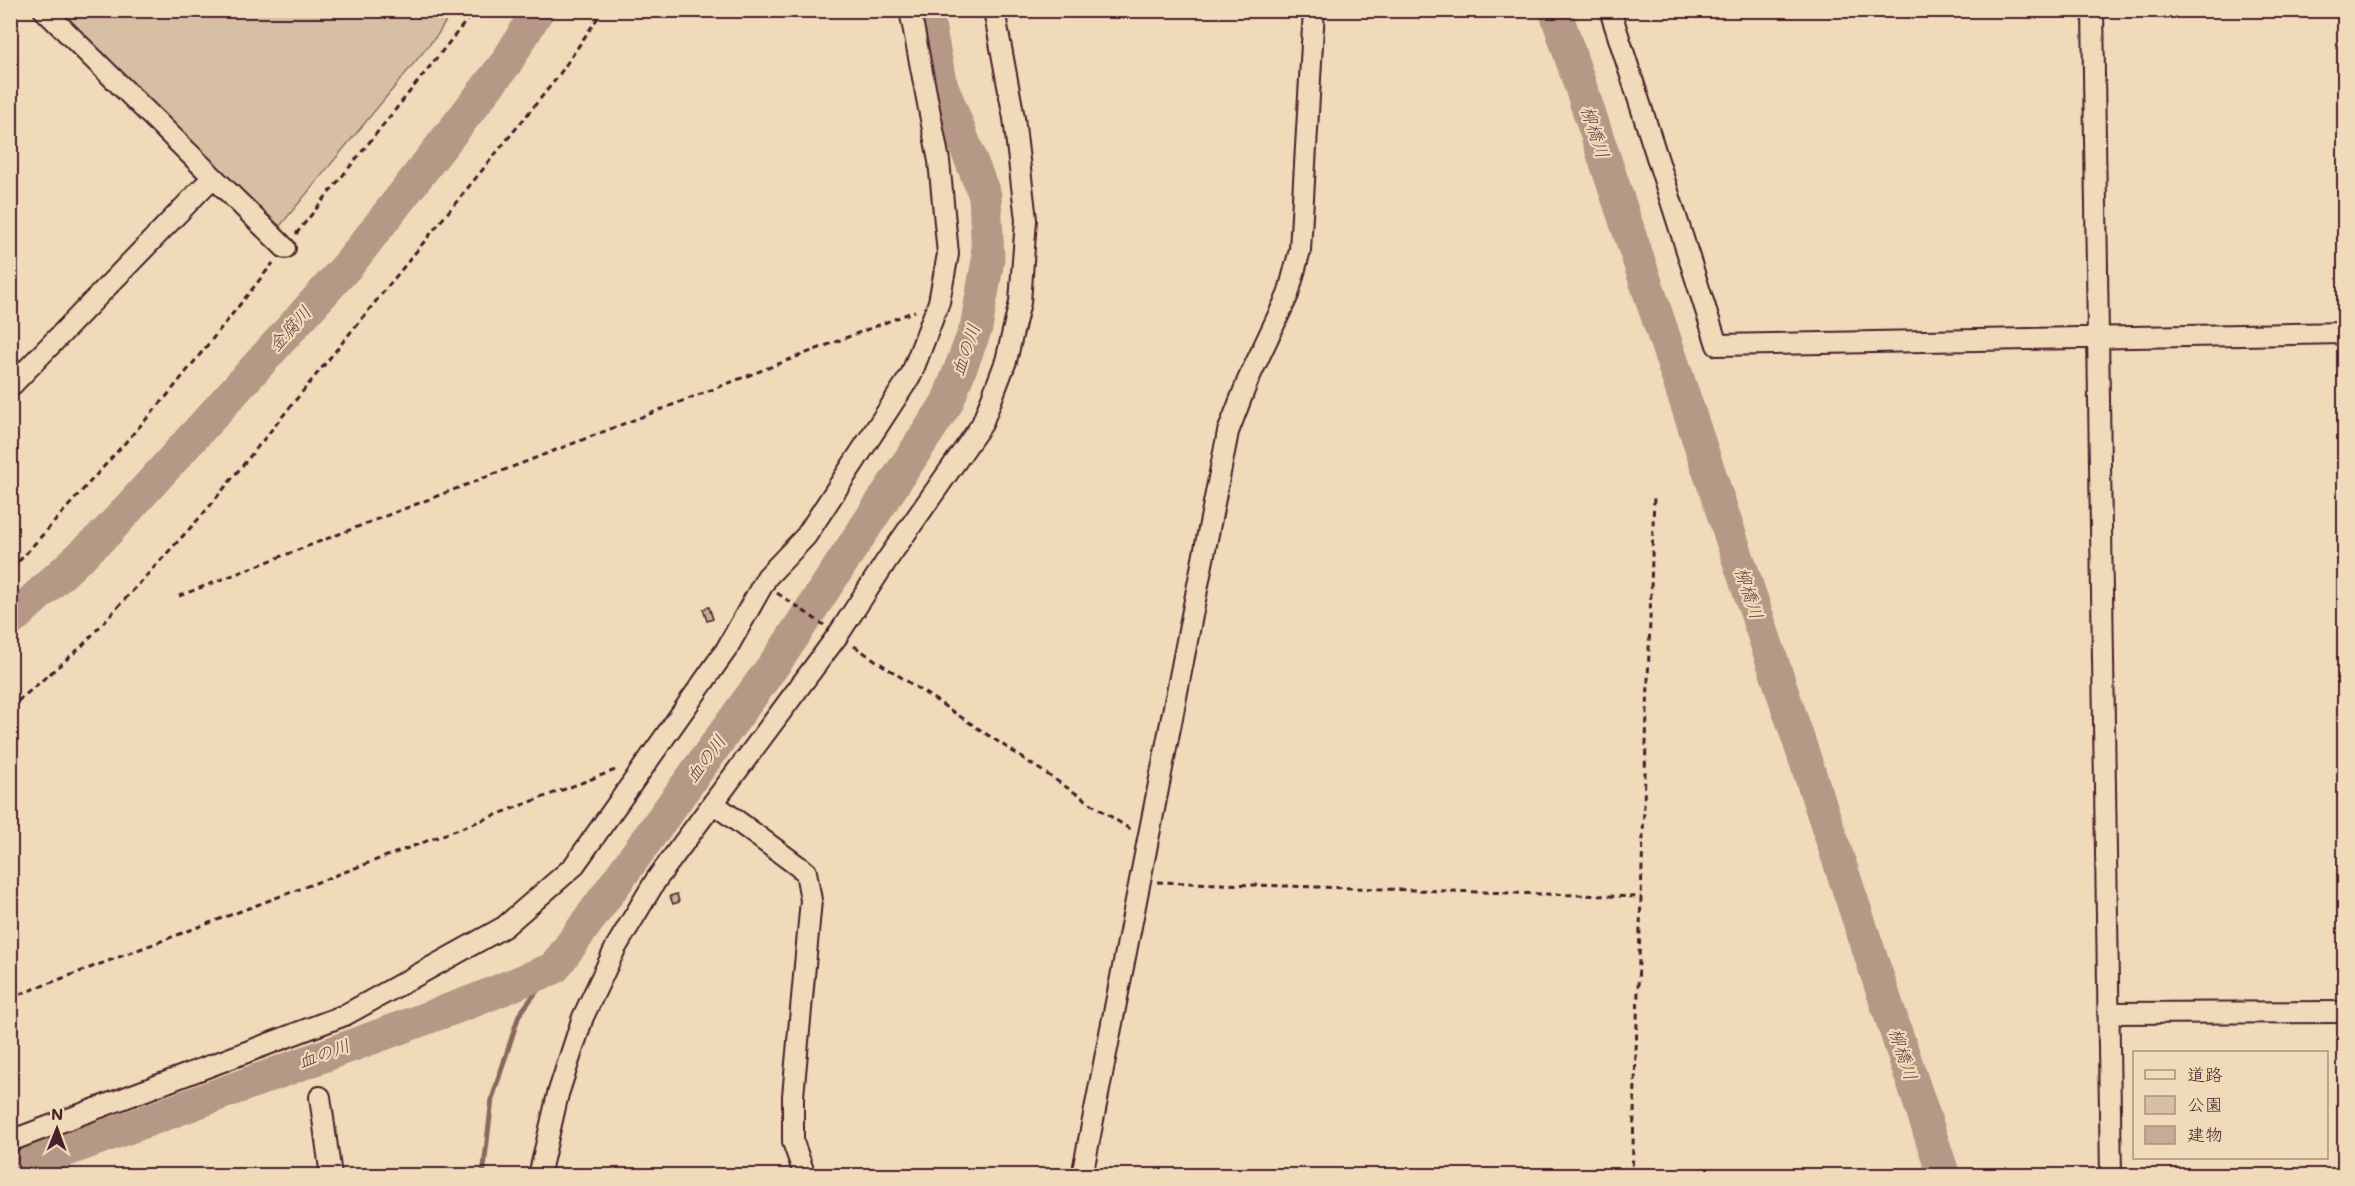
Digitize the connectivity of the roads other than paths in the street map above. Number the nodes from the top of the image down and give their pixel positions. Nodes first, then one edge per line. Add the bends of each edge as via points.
1 (44, 10) edge
2 (910, 10) edge
3 (994, 10) edge
4 (1314, 10) edge
5 (1610, 10) edge
6 (2092, 10) edge
7 (213, 177) junction
8 (285, 248) road end
9 (2344, 333) edge
10 (2097, 338) junction
11 (10, 387) edge
12 (713, 803) junction
13 (2344, 1012) edge
14 (2108, 1013) junction
15 (320, 1097) dead end
16 (10, 1141) edge
17 (331, 1176) edge
18 (539, 1176) edge
19 (805, 1176) edge
20 (1082, 1176) edge
21 (2110, 1176) edge

1 - 7 street
2 - 16 street via 939,161 948,254 939,302 911,375 806,536 767,577 726,650 573,867 504,927 345,1015
3 - 12 street via 1014,118 1026,220 1020,302 1006,361 982,424 838,635
4 - 20 street via 1300,250 1288,295 1228,432
5 - 10 street via 1717,345
6 - 10 street
7 - 8 street
7 - 11 street
9 - 10 street
10 - 14 street
12 - 18 street via 650,890 616,947 583,1017 558,1094
12 - 19 street via 806,872 812,900 793,1096 793,1142
13 - 14 street
14 - 21 street
15 - 17 street

